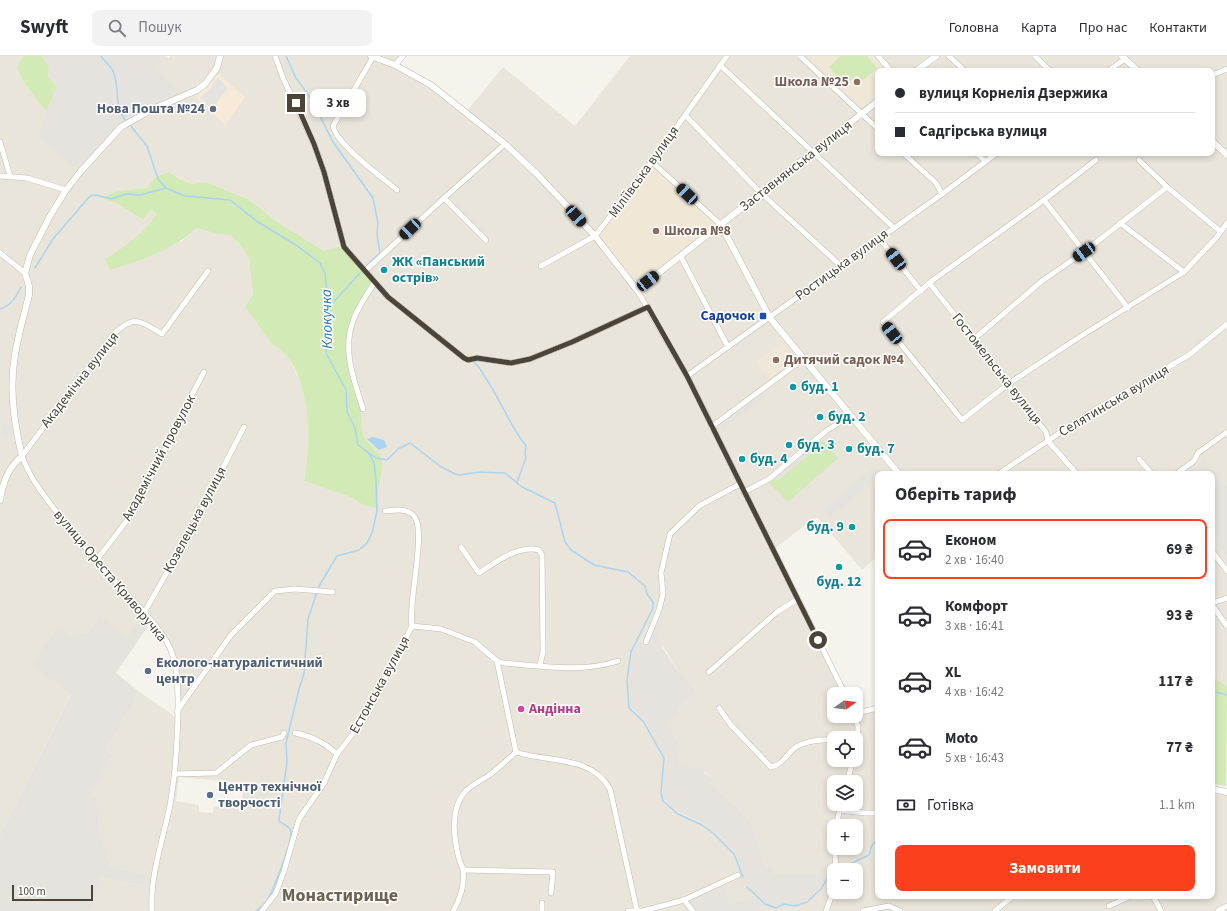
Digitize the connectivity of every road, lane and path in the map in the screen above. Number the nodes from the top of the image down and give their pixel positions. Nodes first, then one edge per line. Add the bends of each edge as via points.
1 (220, 56) edge
2 (275, 56) edge
3 (402, 56) edge
4 (727, 56) edge
5 (800, 56) edge
6 (878, 56) edge
7 (936, 56) edge
8 (949, 56) edge
9 (1035, 56) edge
10 (372, 57) edge
11 (1123, 57) edge
12 (395, 65) junction
13 (720, 66) junction
14 (888, 68) edge
15 (920, 68) edge
16 (962, 68) edge
17 (1047, 68) edge
18 (1111, 68) edge
19 (1135, 68) edge
20 (1227, 69) edge
21 (1215, 74) edge
22 (875, 103) edge
23 (862, 114) junction
24 (685, 115) junction
25 (875, 127) edge
26 (0, 142) edge
27 (505, 144) junction
28 (1215, 144) edge
29 (813, 154) junction
30 (1227, 155) edge
31 (906, 156) edge
32 (979, 156) edge
33 (992, 156) edge
34 (1096, 160) dead end
35 (1139, 160) dead end
36 (985, 161) junction
37 (652, 162) junction
38 (0, 176) edge
39 (10, 176) junction
40 (1167, 187) junction
41 (66, 190) junction
42 (397, 190) dead end
43 (761, 193) junction
44 (942, 194) junction
45 (444, 198) junction
46 (1044, 200) junction
47 (1120, 223) junction
48 (1227, 223) edge
49 (721, 225) junction
50 (894, 228) junction
51 (1220, 231) junction
52 (595, 236) junction
53 (879, 238) junction
54 (486, 240) dead end
55 (1084, 252) junction
56 (0, 253) edge
57 (681, 256) junction
58 (541, 266) dead end
59 (841, 266) junction
60 (208, 271) dead end
61 (365, 271) junction
62 (1184, 272) junction
63 (25, 273) junction
64 (374, 283) junction
65 (930, 284) junction
66 (637, 290) junction
67 (920, 291) junction
68 (648, 307) junction
69 (1128, 308) junction
70 (770, 318) junction
71 (1227, 324) edge
72 (974, 339) junction
73 (728, 347) junction
74 (803, 359) junction
75 (204, 372) dead end
76 (687, 376) junction
77 (1008, 384) junction
78 (363, 409) dead end
79 (850, 416) junction
80 (244, 427) dead end
81 (711, 428) junction
82 (1226, 434) edge
83 (1048, 441) junction
84 (22, 456) junction
85 (1139, 459) dead end
86 (896, 471) edge
87 (1003, 471) edge
88 (1074, 471) edge
89 (1149, 471) edge
90 (1180, 471) edge
91 (740, 484) junction
92 (744, 492) junction
93 (0, 500) edge
94 (384, 511) dead end
95 (461, 547) dead end
96 (1215, 555) edge
97 (96, 561) junction
98 (1227, 571) edge
99 (333, 592) dead end
100 (1227, 598) edge
101 (798, 600) junction
102 (1215, 603) edge
103 (1215, 608) edge
104 (144, 613) junction
105 (412, 626) junction
106 (1227, 626) edge
107 (646, 642) dead end
108 (497, 661) junction
109 (618, 661) dead end
110 (540, 665) junction
111 (709, 672) dead end
112 (842, 687) edge
113 (719, 708) dead end
114 (875, 709) edge
115 (177, 711) junction
116 (863, 713) edge
117 (284, 733) dead end
118 (295, 733) dead end
119 (827, 740) edge
120 (516, 752) junction
121 (337, 754) junction
122 (174, 774) junction
123 (1215, 790) edge
124 (1227, 792) edge
125 (848, 811) edge
126 (875, 813) edge
127 (463, 870) junction
128 (738, 875) dead end
129 (551, 893) dead end
130 (830, 899) edge
131 (1009, 899) edge
132 (1124, 899) edge
133 (1155, 899) edge
134 (684, 900) junction
135 (542, 903) dead end
136 (1109, 906) dead end
137 (1226, 908) edge
138 (152, 911) edge
139 (262, 911) edge
140 (453, 911) edge
141 (542, 911) edge
142 (628, 911) edge
143 (637, 911) edge
144 (693, 911) edge
145 (826, 911) edge
146 (862, 911) edge
147 (900, 911) edge
148 (995, 911) edge
149 (1161, 911) edge
150 (1218, 911) edge

1 - 41 street via 212,76 197,90 121,127
2 - 61 street via 314,144 344,247
3 - 12 street
4 - 13 street, Міліївська вулиця
5 - 23 street
6 - 14 street
7 - 15 street
8 - 16 street
9 - 17 street
10 - 12 street
10 - 42 street via 333,126 334,132 353,153
11 - 18 street
11 - 19 street
12 - 27 street via 431,85
13 - 24 street, Міліївська вулиця
13 - 29 street
20 - 21 street
22 - 23 street, Заставнянська вулиця
23 - 25 street
23 - 29 street, Заставнянська вулиця
24 - 37 street, Міліївська вулиця
24 - 43 street
26 - 39 street
27 - 45 street
27 - 52 street
28 - 30 street
29 - 43 street, Заставнянська вулиця
29 - 50 street
31 - 44 street via 936,183
32 - 36 street
33 - 36 street, Ростицька вулиця
34 - 46 street
35 - 40 street
36 - 44 street, Ростицька вулиця
37 - 49 street
37 - 52 street, Міліївська вулиця
38 - 39 street
39 - 41 street via 27,178
40 - 47 street
40 - 51 street
41 - 63 street via 30,255
43 - 49 street, Заставнянська вулиця
43 - 59 street
44 - 50 street, Ростицька вулиця
45 - 54 street
45 - 61 street
46 - 55 street
46 - 65 street
47 - 55 street
47 - 62 street
48 - 51 street
49 - 57 street, Заставнянська вулиця
49 - 70 street
50 - 53 street, Ростицька вулиця
51 - 62 street
52 - 58 street, Міліївська вулиця
52 - 66 street
53 - 59 street, Ростицька вулиця
53 - 67 street
55 - 69 street
55 - 72 street via 1042,281
56 - 63 street
57 - 66 street, Заставнянська вулиця
57 - 73 street
59 - 70 street, Ростицька вулиця
60 - 84 street, Академічна вулиця via 162,334 142,322 124,324 112,336
61 - 64 street
62 - 69 street
63 - 84 street, вулиця Ореста Криворучка via 30,286 29,295 15,356 13,377 16,429
64 - 68 street via 446,346 468,360 477,358 511,363 530,359
64 - 78 street via 353,320 348,340 348,357
65 - 67 street
65 - 72 street, Гостомельська вулиця
66 - 68 street
67 - 77 street via 884,322 959,418 966,418
68 - 76 street
69 - 77 street
70 - 73 street, Ростицька вулиця
70 - 74 street
71 - 83 street, Селятинська вулиця via 1189,355 1093,411
72 - 77 street, Гостомельська вулиця
73 - 76 street, Ростицька вулиця
74 - 79 street
74 - 81 street
75 - 97 street, Академічний провулок via 128,519
76 - 81 street
77 - 83 street, Гостомельська вулиця via 1010,390 1046,432
79 - 86 street
79 - 92 street via 826,431 769,479
80 - 104 street, Козелецька вулиця via 192,528
81 - 91 street
82 - 90 street via 1198,453 1194,461
83 - 87 street, Селятинська вулиця
83 - 88 street, Гостомельська вулиця
84 - 93 street via 7,474
84 - 97 street, вулиця Ореста Криворучка via 29,473 46,498
85 - 89 street
91 - 92 street
91 - 107 street via 699,506 670,534 660,573 663,594 660,610
92 - 101 street
94 - 105 street, Естонська вулиця via 403,510 412,514 417,523 417,560 410,617
95 - 110 street via 479,573 524,549 539,550 542,555 543,652
96 - 98 street
97 - 104 street, вулиця Ореста Криворучка
99 - 115 street via 296,589 275,591 231,635
100 - 102 street
101 - 111 street via 777,612
101 - 112 street
103 - 106 street
104 - 115 street, вулиця Ореста Криворучка via 172,654
105 - 108 street via 440,629 475,642
105 - 121 street, Естонська вулиця via 366,717
108 - 110 street
108 - 120 street
109 - 110 street via 587,668
113 - 119 street via 772,767 804,743
114 - 116 street
115 - 122 street, вулиця Ореста Криворучка
117 - 122 street via 282,737 251,745 216,773
118 - 121 street via 320,740
120 - 127 street via 463,794 454,826 456,848
120 - 143 street via 583,766 598,774 606,783 610,789
121 - 139 street, Естонська вулиця via 324,783 299,819 276,893
122 - 138 street, вулиця Ореста Криворучка via 170,809 156,861
123 - 124 street
125 - 126 street
127 - 129 street via 553,872
127 - 140 street via 461,897
128 - 134 street
130 - 145 street
131 - 148 street
132 - 136 street
133 - 149 street
134 - 143 street
134 - 144 street
135 - 141 street
137 - 150 street
142 - 143 street
146 - 147 street via 889,906

